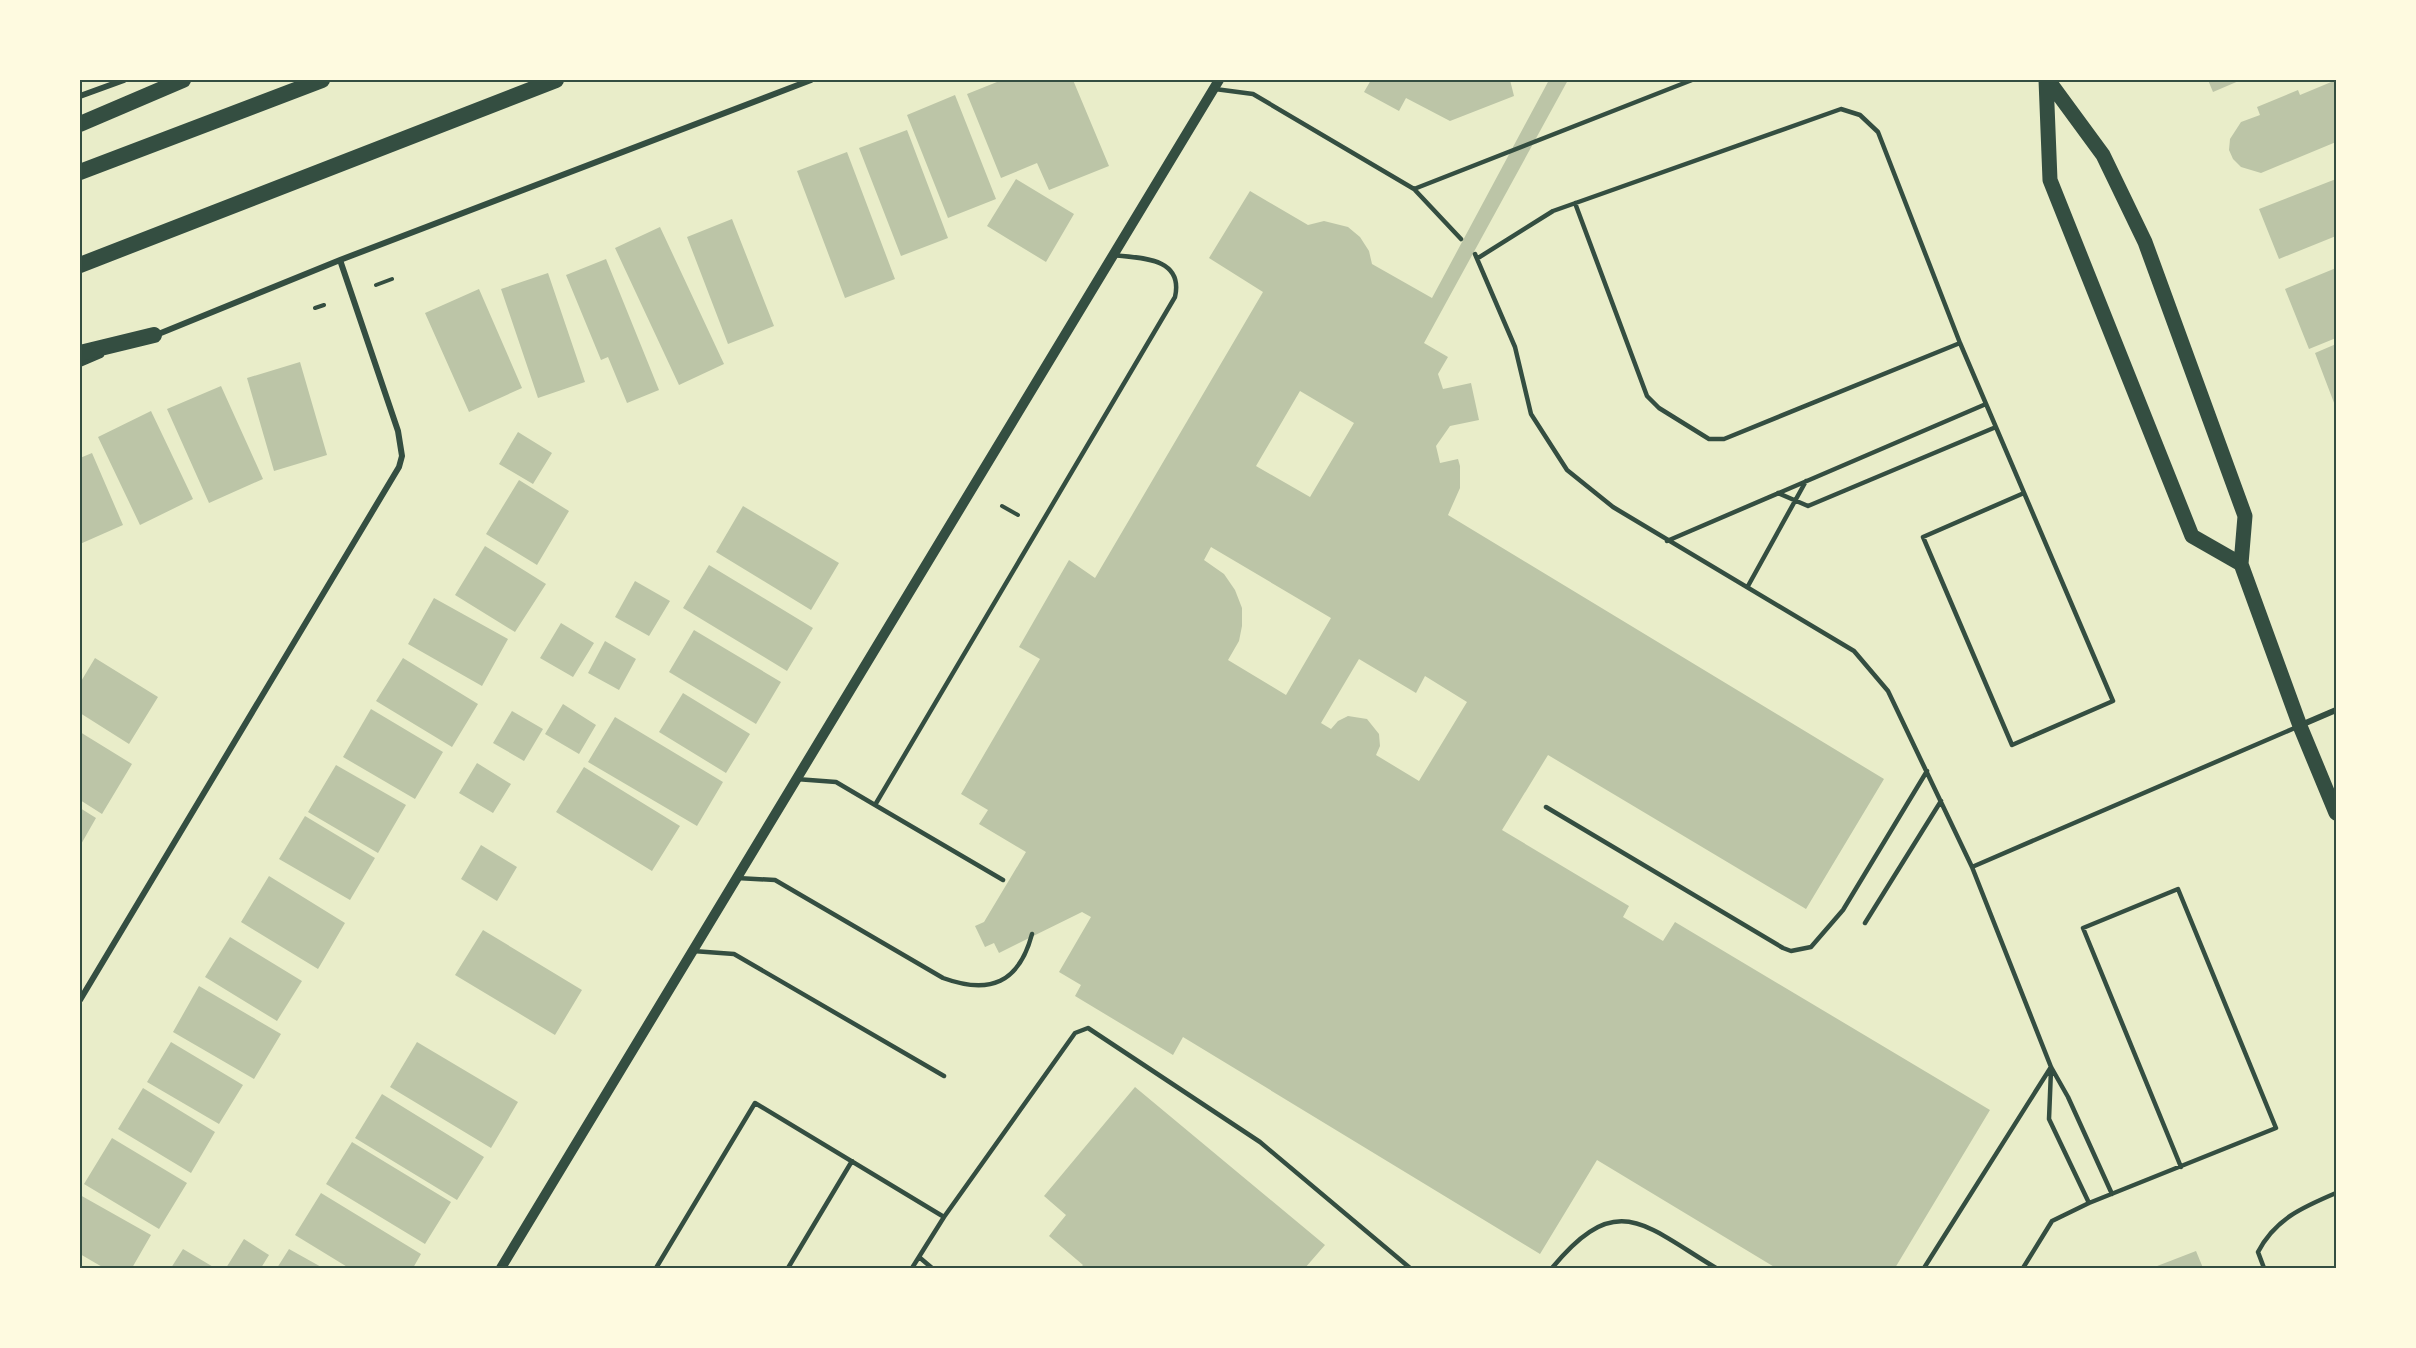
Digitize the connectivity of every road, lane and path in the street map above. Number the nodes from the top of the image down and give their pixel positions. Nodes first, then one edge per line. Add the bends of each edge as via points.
1 (124, 80) edge
2 (183, 80) edge
3 (322, 80) edge
4 (556, 80) edge
5 (811, 80) edge
6 (1692, 80) edge
7 (2047, 80) edge
8 (1216, 84) edge
9 (80, 96) edge
10 (80, 124) edge
11 (80, 172) edge
12 (1414, 189) junction
13 (1575, 203) junction
14 (1461, 239) dead end
15 (1113, 255) junction
16 (340, 260) junction
17 (80, 265) edge
18 (392, 279) dead end
19 (376, 285) dead end
20 (324, 305) dead end
21 (315, 308) dead end
22 (154, 335) junction
23 (1960, 343) junction
24 (80, 353) edge
25 (80, 364) edge
26 (1986, 404) junction
27 (1996, 428) junction
28 (1806, 481) junction
29 (1778, 493) junction
30 (2024, 493) junction
31 (1795, 501) junction
32 (1002, 506) dead end
33 (1024, 519) dead end
34 (1667, 541) junction
35 (2241, 564) junction
36 (1748, 586) junction
37 (2337, 710) edge
38 (2300, 726) junction
39 (1928, 771) junction
40 (796, 779) junction
41 (1941, 801) junction
42 (875, 805) junction
43 (1546, 807) dead end
44 (2337, 813) edge
45 (1972, 867) junction
46 (737, 878) junction
47 (1003, 880) dead end
48 (1864, 923) dead end
49 (1032, 934) dead end
50 (693, 951) junction
51 (80, 1000) edge
52 (2051, 1067) junction
53 (944, 1076) dead end
54 (852, 1161) junction
55 (2181, 1167) junction
56 (2337, 1193) edge
57 (2112, 1194) junction
58 (2089, 1203) junction
59 (944, 1217) junction
60 (919, 1257) junction
61 (501, 1269) edge
62 (656, 1269) edge
63 (788, 1269) edge
64 (912, 1269) edge
65 (932, 1269) edge
66 (1410, 1269) edge
67 (1552, 1269) edge
68 (1716, 1269) edge
69 (1924, 1269) edge
70 (2023, 1269) edge
71 (2264, 1269) edge

1 - 9 street
2 - 10 highway
3 - 11 highway
4 - 17 highway
5 - 16 street
6 - 12 lane
7 - 35 main road via 2103,155 2145,242 2245,516
7 - 35 main road via 2050,180 2192,537
8 - 12 lane via 1253,94
8 - 15 street
12 - 14 lane
13 - 23 lane via 1647,396 1659,408 1709,439 1724,439
13 - 23 lane via 1840,109 1860,115 1878,132
13 - 34 lane via 1553,211 1477,256 1515,347 1531,414 1553,451 1567,470 1613,507
15 - 40 street
15 - 42 lane via 1154,259 1174,274 1178,284 1175,297
16 - 22 street
16 - 51 street via 398,431 402,456 399,468
18 - 19 path
20 - 21 path
22 - 24 highway
22 - 25 street
23 - 26 lane
26 - 27 lane
26 - 28 lane
27 - 30 lane
27 - 31 lane via 1835,497 1808,506
28 - 29 lane
28 - 31 lane
29 - 31 lane
29 - 34 lane
30 - 30 lane via 2113,702 2012,745 1923,537
31 - 36 lane
32 - 33 path
34 - 36 lane
35 - 38 main road
36 - 39 lane via 1854,651 1867,664 1888,691
37 - 38 street
38 - 44 main road
38 - 45 lane
39 - 41 lane
39 - 43 lane via 1843,910 1811,947 1791,951
40 - 42 lane via 836,782
40 - 46 street
41 - 45 lane
41 - 48 lane
42 - 47 lane
45 - 52 lane
46 - 49 lane via 775,880 943,978 967,986 991,985 1010,975 1026,954
46 - 50 street
50 - 53 lane via 734,954
50 - 61 street
52 - 57 lane
52 - 58 lane via 2049,1119
52 - 69 lane
54 - 59 lane
54 - 62 lane via 755,1103
54 - 63 lane
55 - 55 lane via 2276,1128 2178,889 2083,928
55 - 57 lane
56 - 71 lane via 2310,1204 2268,1232 2258,1252
57 - 58 lane
58 - 70 lane via 2052,1221
59 - 60 lane
59 - 66 lane via 1074,1034 1088,1028 1260,1142
60 - 64 lane
60 - 65 lane
67 - 68 lane via 1572,1245 1611,1220 1640,1222

